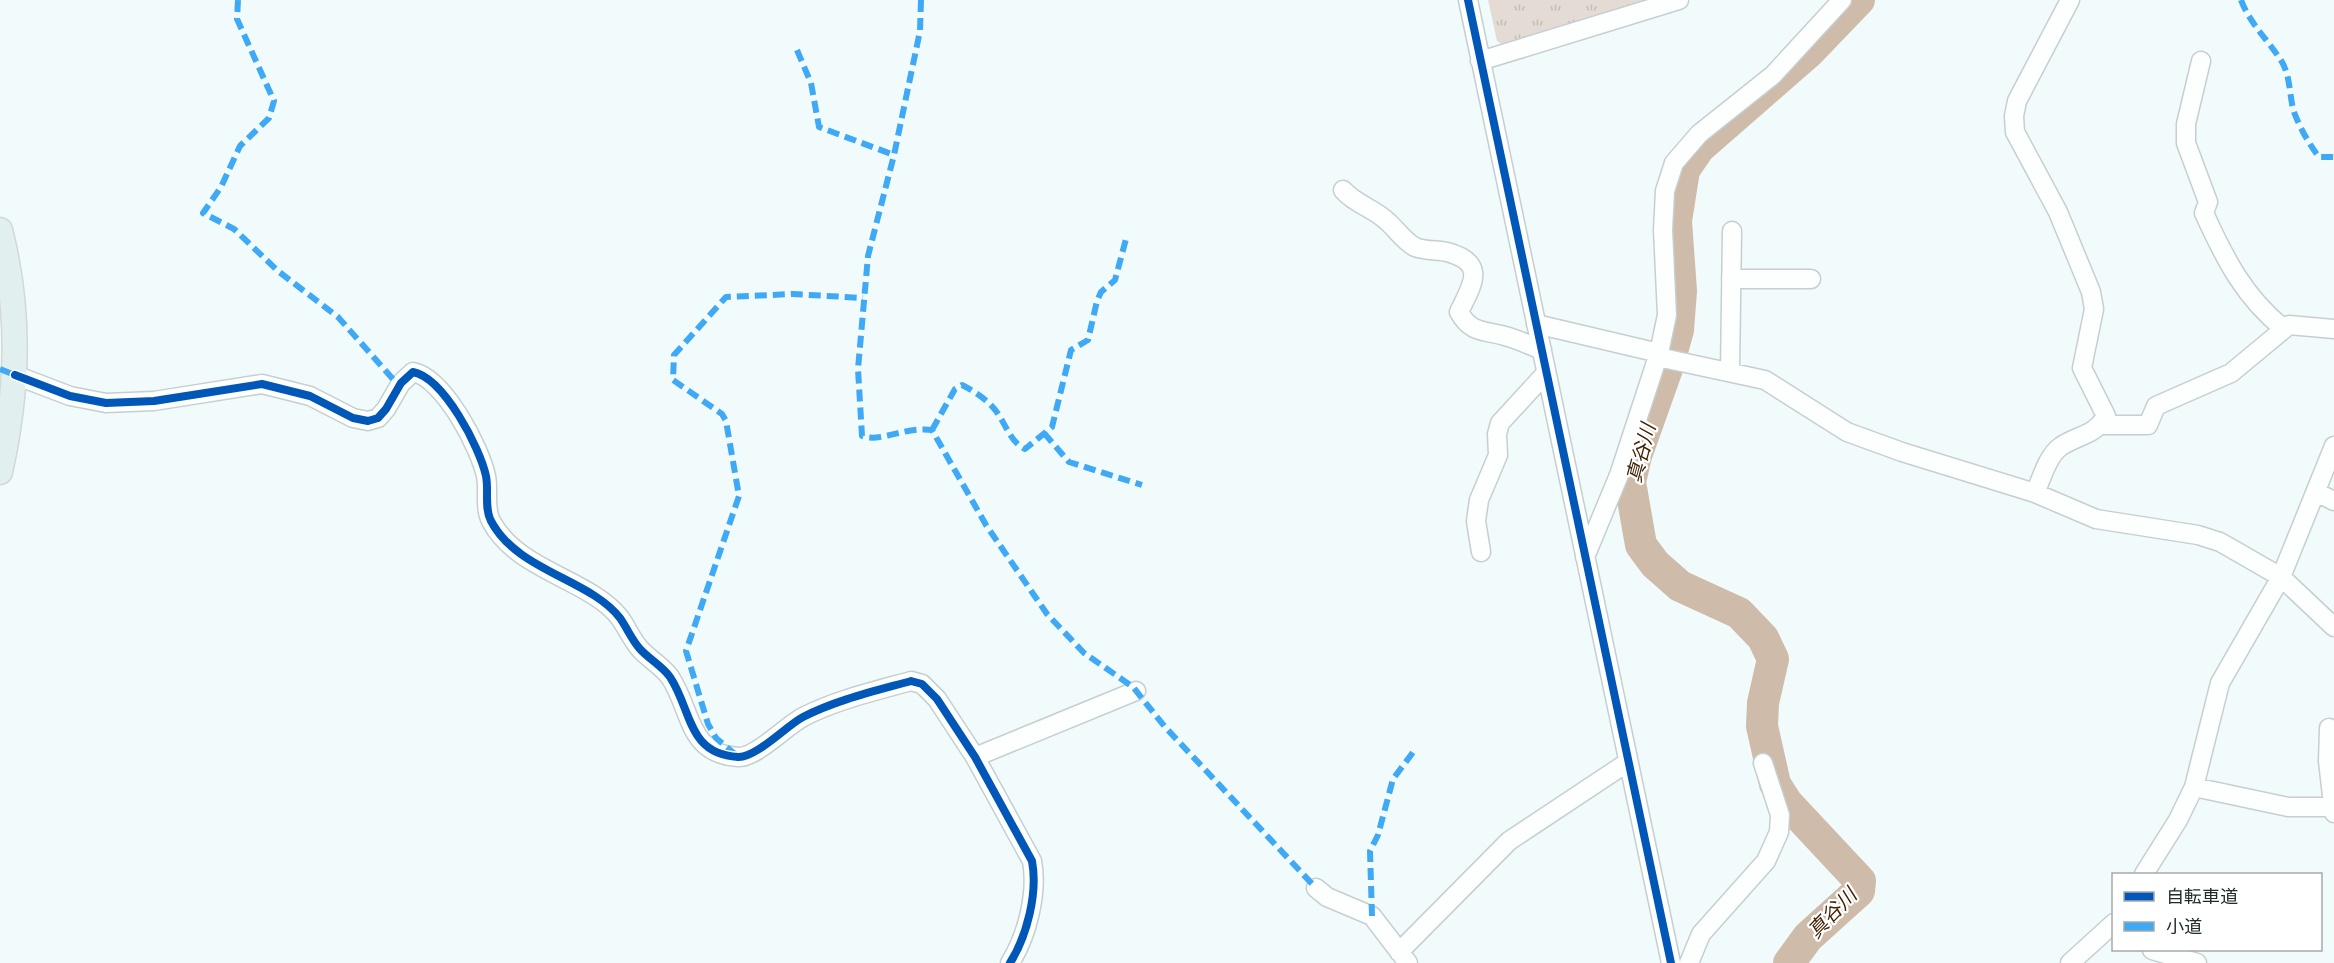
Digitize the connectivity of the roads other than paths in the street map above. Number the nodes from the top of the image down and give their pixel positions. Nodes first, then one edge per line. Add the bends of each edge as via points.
1 (1468, 0) edge
2 (1678, 0) edge
3 (1842, 0) edge
4 (2070, 0) edge
5 (1480, 61) junction
6 (2201, 61) dead end
7 (1343, 190) dead end
8 (0, 230) edge
9 (1732, 231) dead end
10 (1731, 279) junction
11 (1811, 279) dead end
12 (1536, 324) junction
13 (2284, 329) junction
14 (2334, 329) edge
15 (1542, 350) junction
16 (1658, 355) junction
17 (1730, 372) junction
18 (1546, 373) junction
19 (15, 375) junction
20 (2101, 425) junction
21 (2334, 446) edge
22 (0, 472) edge
23 (2316, 492) junction
24 (2035, 493) junction
25 (2334, 501) edge
26 (1481, 552) dead end
27 (1585, 557) junction
28 (2281, 577) junction
29 (2334, 627) edge
30 (1136, 691) dead end
31 (2329, 728) dead end
32 (975, 757) junction
33 (1628, 762) junction
34 (1763, 763) dead end
35 (2194, 787) junction
36 (2333, 810) edge
37 (2145, 873) edge
38 (1316, 888) dead end
39 (2112, 927) edge
40 (2155, 951) edge
41 (1404, 960) edge
42 (1010, 963) edge
43 (1671, 963) edge
44 (1689, 963) edge
45 (2070, 963) edge
46 (2197, 963) edge

1 - 5 street
2 - 5 street
3 - 16 street via 1773,75 1700,134 1674,163 1665,191 1666,315
4 - 20 street via 2017,101 2015,132 2058,212 2091,292 2094,309 2082,368 2106,416
5 - 12 street
6 - 13 street via 2186,124 2186,142 2208,202 2204,213 2244,289 2261,311
7 - 15 street via 1354,202 1387,220 1416,247 1448,253 1465,259 1473,267 1475,279 1459,312 1465,322 1484,333 1502,335
8 - 19 main road via 14,314
9 - 10 street
10 - 11 street
10 - 17 street
12 - 15 street
12 - 16 street
13 - 14 street via 2289,325
13 - 20 street via 2231,373 2156,406 2148,425
15 - 18 street
16 - 17 street
16 - 27 street via 1619,475
17 - 24 street via 1765,380 1847,432 1902,453
18 - 26 street via 1500,423 1498,455 1479,500 1476,521
18 - 27 street
19 - 22 main road
19 - 32 street via 70,396 106,403 154,401 262,384 310,396 353,418 368,421 386,410 401,383 413,372 419,373 454,408 477,448 486,478 490,519 498,533 516,551 619,616 640,649 669,675 689,723 709,749 738,757 750,755 804,717 911,681 922,684 937,699
20 - 24 street via 2051,456
21 - 23 street
23 - 25 street
23 - 28 street
24 - 28 street via 2096,519 2220,542
27 - 33 street
28 - 29 street
28 - 35 street via 2220,683
30 - 32 street
31 - 36 street
32 - 42 street via 1032,861 1035,878 1021,945
33 - 41 street via 1509,841
33 - 43 street
34 - 44 street via 1780,815 1779,832 1766,861 1701,934
35 - 36 street via 2288,807
35 - 37 street
38 - 41 street via 1327,897 1372,916
39 - 45 street
40 - 46 street

